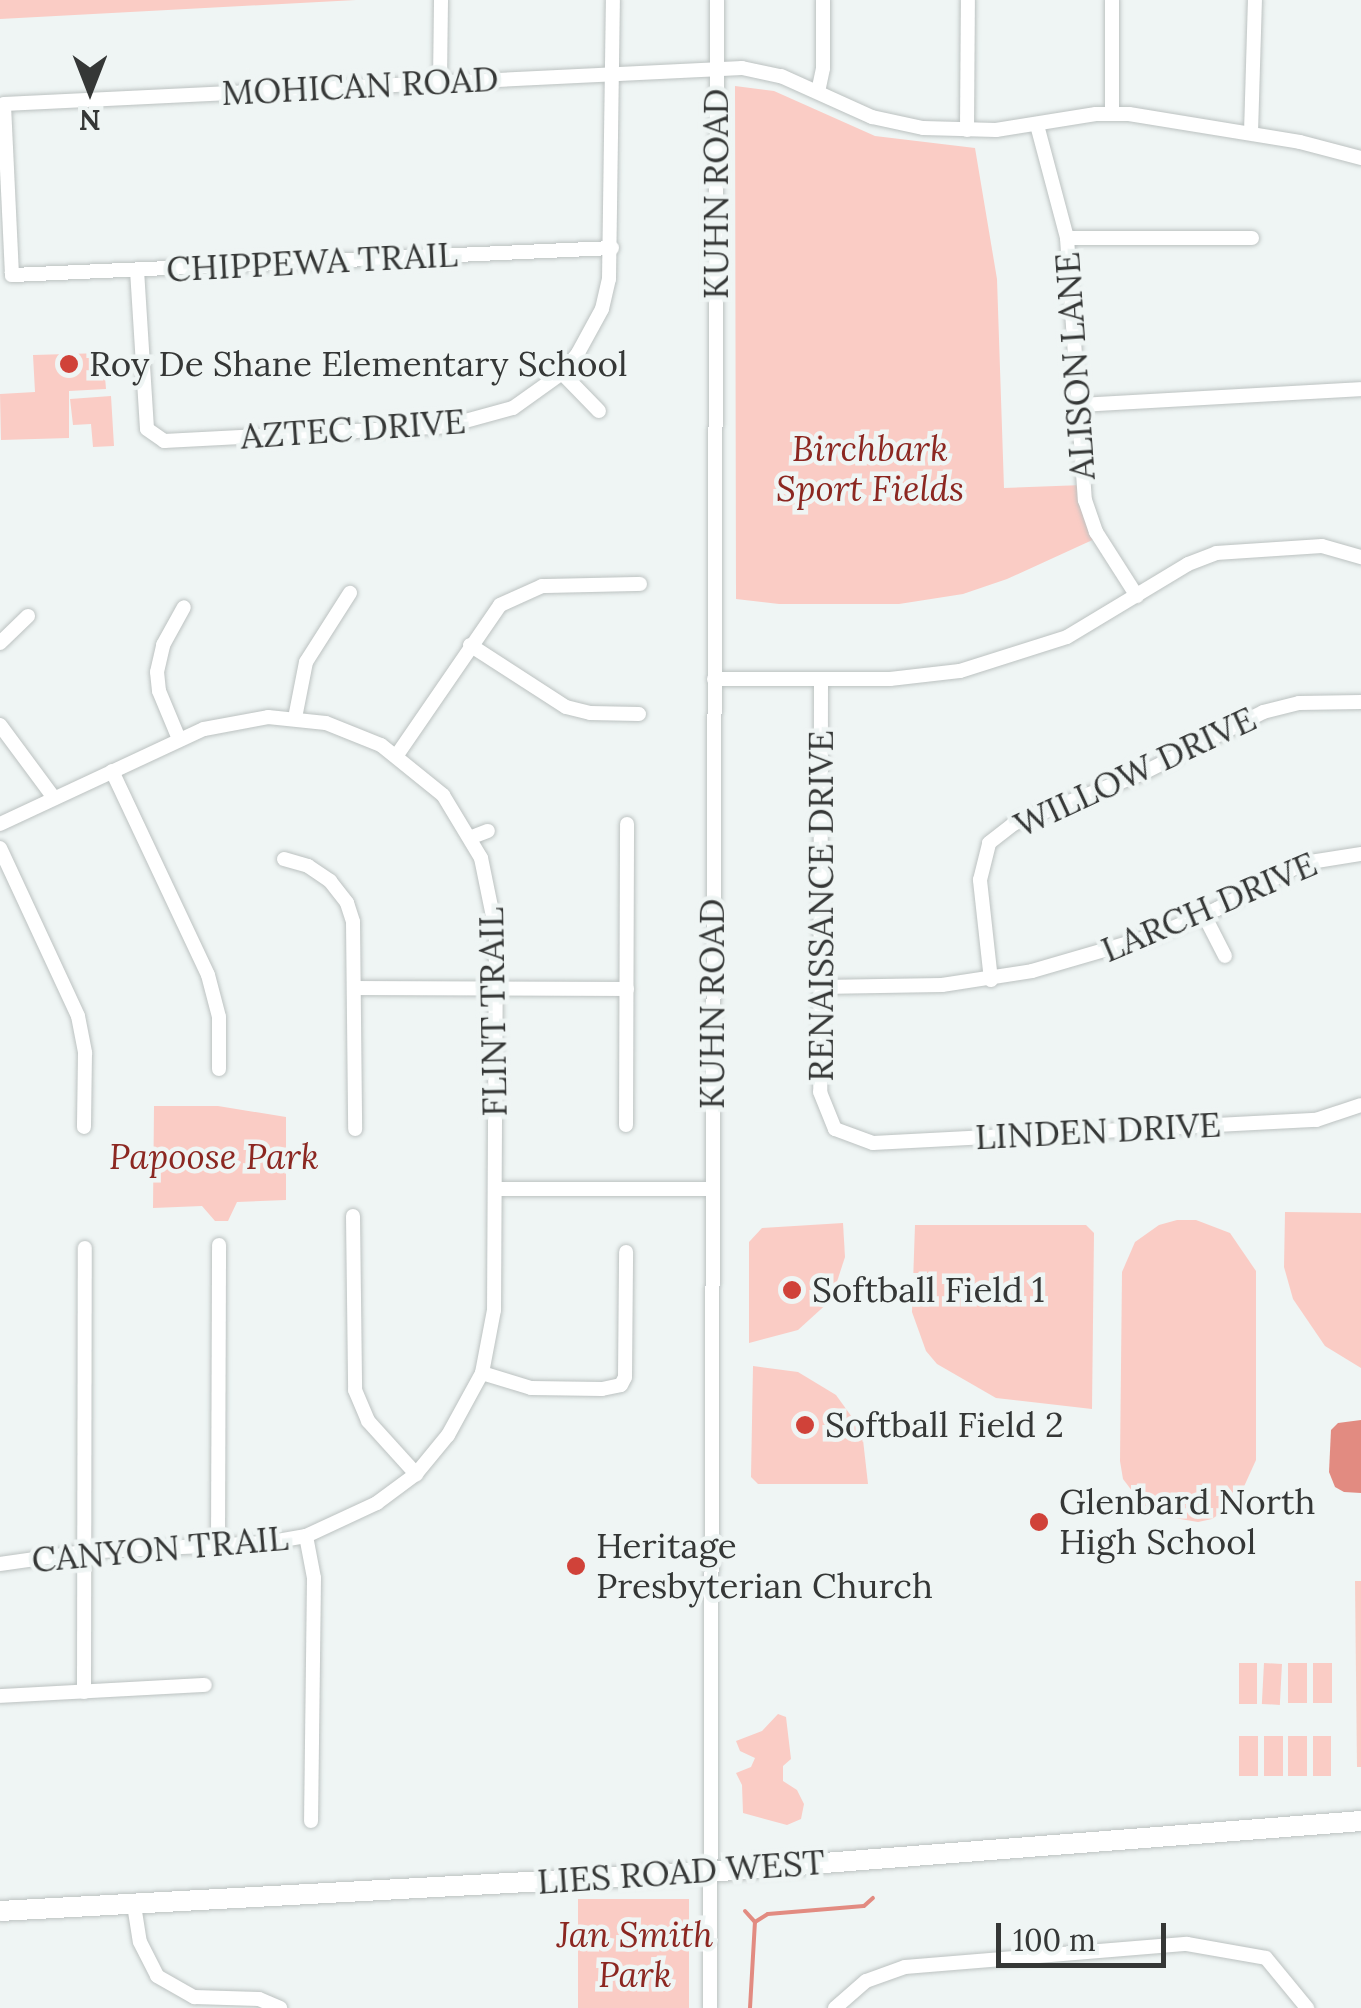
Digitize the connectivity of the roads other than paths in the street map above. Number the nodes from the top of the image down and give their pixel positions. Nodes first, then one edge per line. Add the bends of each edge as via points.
1 (440, 0) edge
2 (613, 0) edge
3 (717, 0) edge
4 (824, 0) edge
5 (968, 0) edge
6 (1112, 0) edge
7 (1255, 0) edge
8 (716, 68) junction
9 (612, 73) junction
10 (440, 82) junction
11 (818, 92) junction
12 (1112, 113) junction
13 (1037, 126) junction
14 (967, 130) junction
15 (1251, 133) junction
16 (1361, 158) edge
17 (1066, 238) junction
18 (1252, 238) dead end
19 (612, 248) junction
20 (137, 270) junction
21 (12, 275) joint
22 (562, 373) junction
23 (1361, 389) edge
24 (1078, 405) junction
25 (599, 411) dead end
26 (1361, 556) edge
27 (640, 584) dead end
28 (350, 593) dead end
29 (1137, 596) junction
30 (184, 607) dead end
31 (28, 616) dead end
32 (0, 643) edge
33 (470, 646) junction
34 (714, 679) junction
35 (821, 680) junction
36 (1361, 702) edge
37 (639, 714) dead end
38 (295, 718) junction
39 (0, 725) edge
40 (179, 739) junction
41 (397, 755) junction
42 (112, 771) junction
43 (54, 798) junction
44 (0, 824) edge
45 (626, 824) dead end
46 (488, 831) dead end
47 (472, 837) junction
48 (0, 848) edge
49 (1361, 854) edge
50 (284, 859) dead end
51 (1204, 915) junction
52 (1225, 956) dead end
53 (991, 980) junction
54 (820, 987) junction
55 (356, 988) junction
56 (496, 988) junction
57 (628, 989) junction
58 (219, 1069) dead end
59 (1361, 1104) edge
60 (626, 1125) dead end
61 (84, 1127) dead end
62 (355, 1128) dead end
63 (834, 1129) joint
64 (495, 1189) junction
65 (712, 1190) junction
66 (354, 1216) dead end
67 (218, 1245) dead end
68 (85, 1248) dead end
69 (626, 1252) dead end
70 (482, 1373) junction
71 (416, 1474) junction
72 (306, 1536) junction
73 (218, 1546) junction
74 (84, 1552) junction
75 (0, 1564) edge
76 (205, 1685) dead end
77 (84, 1692) junction
78 (0, 1696) edge
79 (311, 1821) dead end
80 (1361, 1821) edge
81 (710, 1872) junction
82 (134, 1905) junction
83 (0, 1912) edge
84 (280, 2008) edge
85 (710, 2008) edge
86 (835, 2008) edge
87 (1307, 2008) edge

1 - 10 street
2 - 9 street, AZTEC DRIVE
3 - 8 street, KUHN ROAD
4 - 11 street
5 - 14 street
6 - 12 street
7 - 15 street
8 - 9 street, MOHICAN ROAD
8 - 11 street, MOHICAN ROAD via 764,71
8 - 34 street, KUHN ROAD
9 - 10 street, MOHICAN ROAD
9 - 19 street, AZTEC DRIVE
10 - 21 street, MOHICAN ROAD via 4,104
11 - 14 street, MOHICAN ROAD via 890,122
12 - 13 street, MOHICAN ROAD
12 - 15 street, MOHICAN ROAD
13 - 14 street, MOHICAN ROAD
13 - 17 street, ALISON LANE
15 - 16 street, MOHICAN ROAD
17 - 18 street
17 - 24 street, ALISON LANE
19 - 20 street, CHIPPEWA TRAIL
19 - 22 street, AZTEC DRIVE via 602,309
20 - 21 street, CHIPPEWA TRAIL
20 - 22 street, AZTEC DRIVE via 146,429 164,441 466,424 512,408
22 - 25 street
23 - 24 street
24 - 29 street, ALISON LANE via 1085,500 1096,532
26 - 29 street via 1322,546 1216,553
27 - 33 street via 559,584 523,592 500,606
28 - 38 street via 306,662
29 - 35 street via 1066,637 1004,661 930,676
30 - 40 street via 157,672
31 - 32 street
33 - 37 street via 566,707
33 - 41 street
34 - 35 street
34 - 65 street, KUHN ROAD
35 - 54 street, RENAISSANCE DRIVE
36 - 53 street, WILLOW DRIVE via 1298,703 1263,712 1143,773 1013,824 989,843 980,880
38 - 40 street, FLINT TRAIL via 232,721
38 - 41 street, FLINT TRAIL via 353,732
39 - 43 street
40 - 42 street, FLINT TRAIL
41 - 47 street, FLINT TRAIL via 443,794
42 - 43 street, FLINT TRAIL
42 - 58 street via 208,976 219,1017
43 - 44 street, FLINT TRAIL
45 - 57 street
46 - 47 street
47 - 56 street, FLINT TRAIL via 494,908
48 - 61 street via 81,1024
49 - 51 street, LARCH DRIVE via 1304,863
50 - 55 street via 320,872 347,903 356,939
51 - 52 street
51 - 53 street, LARCH DRIVE via 1090,957
53 - 54 street, LARCH DRIVE
54 - 63 street, RENAISSANCE DRIVE via 820,1099
55 - 56 street
55 - 62 street
56 - 57 street
56 - 64 street, FLINT TRAIL
57 - 60 street
59 - 63 street, LINDEN DRIVE via 1316,1120 892,1142 861,1142
64 - 65 street
64 - 70 street, CANYON TRAIL via 494,1310
65 - 81 street, KUHN ROAD
66 - 71 street via 355,1390 373,1428
67 - 73 street
68 - 74 street
69 - 70 street via 623,1388 531,1388
70 - 71 street, CANYON TRAIL via 448,1435
71 - 72 street, CANYON TRAIL via 366,1510
72 - 73 street, CANYON TRAIL
72 - 79 street via 314,1578
73 - 74 street, CANYON TRAIL
74 - 75 street, CANYON TRAIL
74 - 77 street
76 - 77 street
77 - 78 street
80 - 81 street, LIES ROAD WEST
81 - 82 street, LIES ROAD WEST
81 - 85 street, KUHN ROAD
82 - 83 street, LIES ROAD WEST
82 - 84 street via 140,1942 157,1976 194,1997 259,1999
86 - 87 street via 866,1981 904,1967 1186,1944 1266,1958

